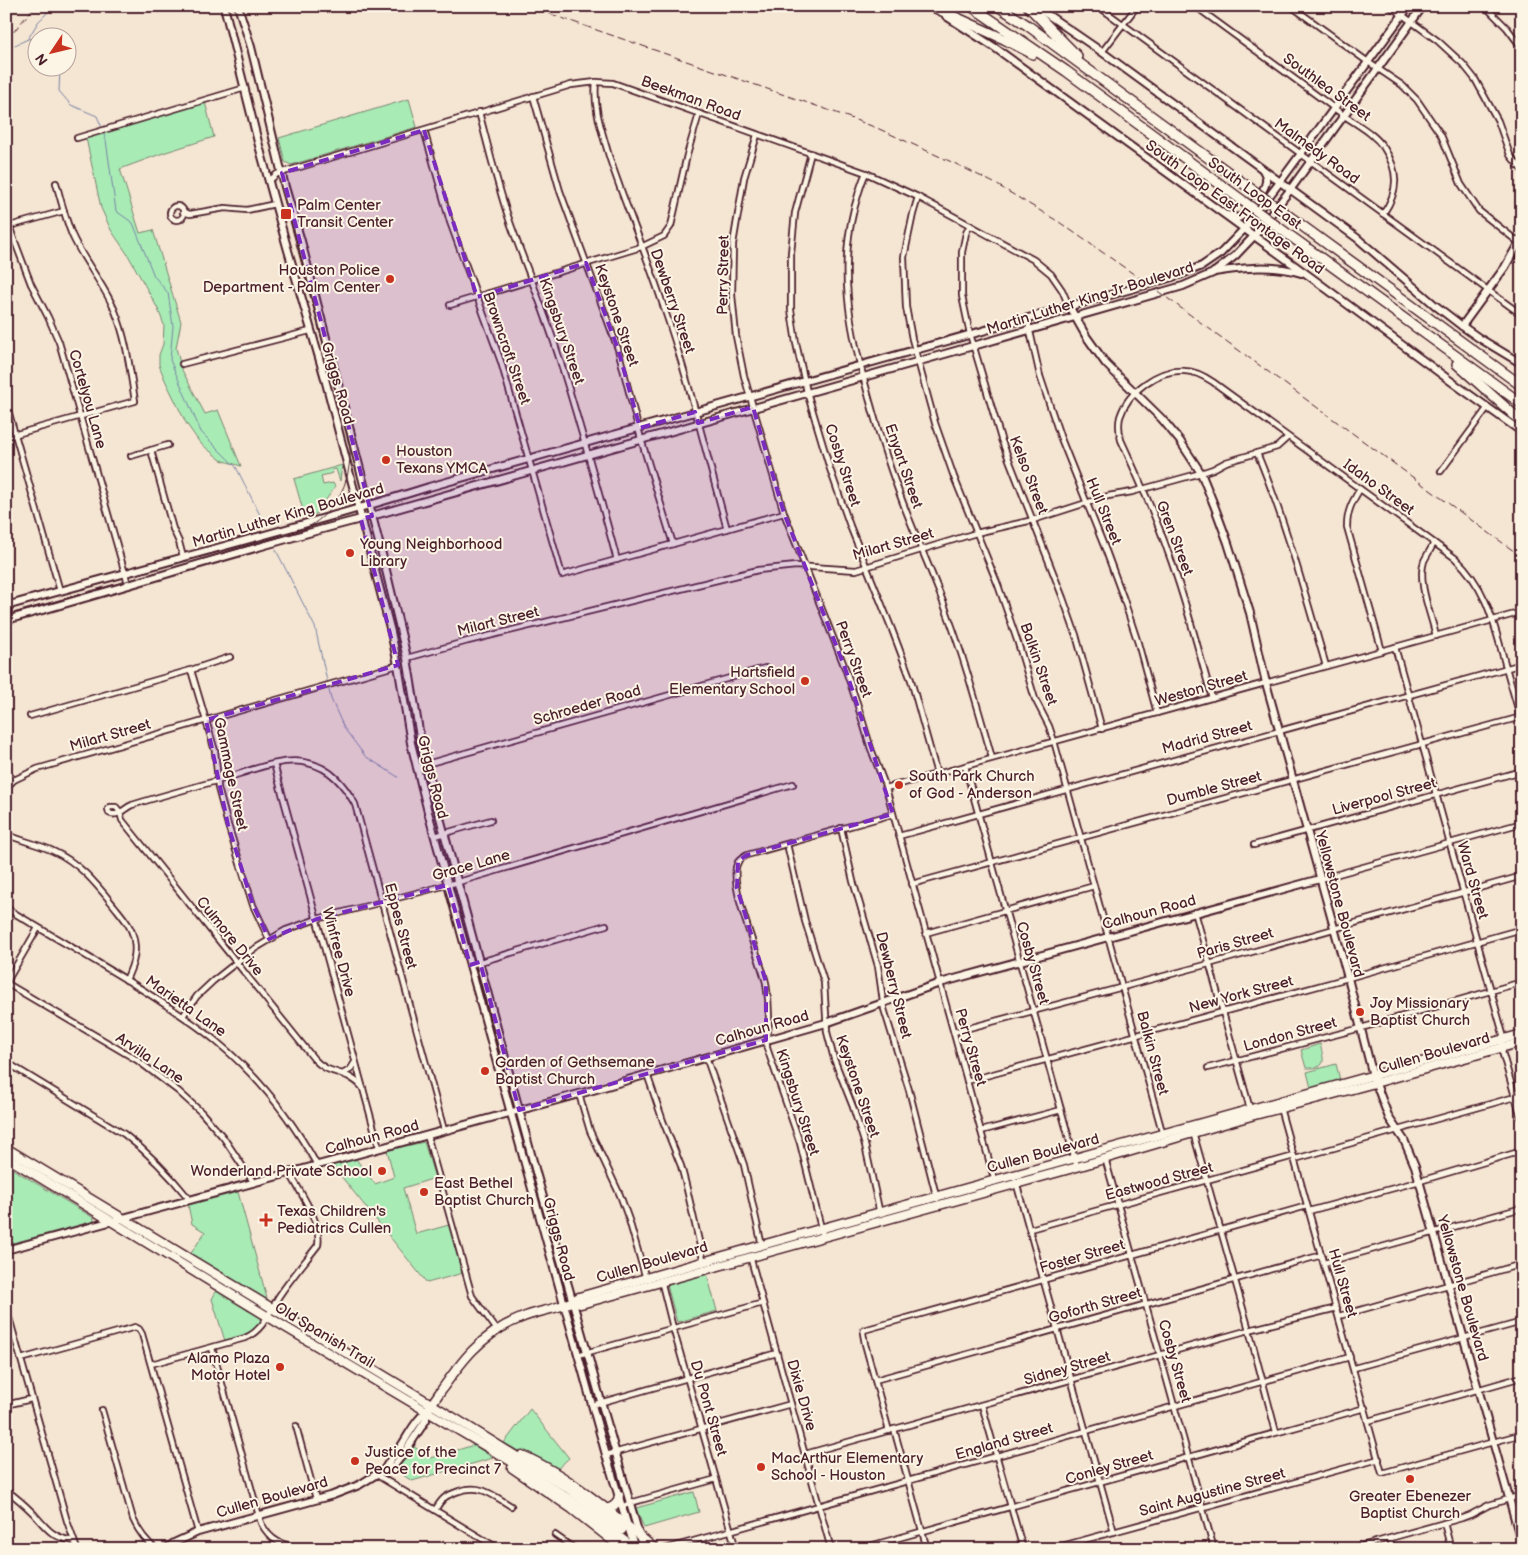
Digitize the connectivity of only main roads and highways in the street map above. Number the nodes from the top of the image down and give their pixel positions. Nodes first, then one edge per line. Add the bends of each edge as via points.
1 (224, 6) edge
2 (238, 6) edge
3 (931, 6) edge
4 (971, 6) edge
5 (998, 6) edge
6 (1028, 6) edge
7 (1036, 6) edge
8 (1409, 6) edge
9 (1423, 6) edge
10 (1066, 72) junction
11 (1095, 74) junction
12 (1263, 170) junction
13 (1280, 182) junction
14 (1190, 190) junction
15 (1290, 190) junction
16 (1244, 230) junction
17 (1254, 236) junction
18 (1521, 242) edge
19 (1213, 273) junction
20 (1179, 275) junction
21 (1312, 278) junction
22 (1142, 286) junction
23 (1183, 286) junction
24 (1146, 296) junction
25 (1069, 306) junction
26 (1074, 317) junction
27 (1462, 326) junction
28 (1425, 335) junction
29 (1522, 364) edge
30 (1520, 384) edge
31 (750, 397) joint
32 (1522, 404) edge
33 (733, 413) joint
34 (1522, 422) edge
35 (1522, 432) edge
36 (474, 475) junction
37 (478, 485) junction
38 (429, 487) junction
39 (432, 499) junction
40 (369, 505) junction
41 (358, 509) junction
42 (372, 516) junction
43 (361, 519) junction
44 (388, 579) junction
45 (378, 582) junction
46 (6, 606) edge
47 (6, 620) edge
48 (1320, 879) junction
49 (1522, 1034) edge
50 (500, 1036) junction
51 (490, 1039) junction
52 (1522, 1042) edge
53 (1441, 1060) junction
54 (1374, 1079) junction
55 (520, 1110) junction
56 (511, 1112) junction
57 (6, 1148) edge
58 (6, 1157) edge
59 (537, 1176) junction
60 (529, 1178) junction
61 (996, 1184) junction
62 (880, 1216) junction
63 (124, 1218) junction
64 (112, 1221) junction
65 (554, 1235) junction
66 (546, 1237) junction
67 (174, 1248) junction
68 (6, 1250) edge
69 (169, 1256) junction
70 (221, 1276) junction
71 (216, 1284) junction
72 (568, 1303) junction
73 (329, 1342) junction
74 (323, 1350) junction
75 (380, 1373) junction
76 (374, 1381) junction
77 (432, 1404) junction
78 (426, 1412) junction
79 (499, 1450) junction
80 (619, 1494) junction
81 (606, 1509) junction
82 (625, 1528) junction
83 (639, 1535) junction
84 (1522, 1544) edge
85 (622, 1547) edge
86 (166, 1549) edge
87 (635, 1549) edge
88 (642, 1549) edge
89 (655, 1549) edge

1 - 41 main road, Griggs Road
2 - 40 main road, Griggs Road
3 - 10 highway
3 - 14 main road, South Loop East Frontage Road
4 - 10 highway, South Loop East
5 - 11 highway, South Loop East
6 - 11 highway
7 - 12 main road
8 - 13 main road, Martin Luther King Jr Boulevard
9 - 15 main road, Martin Luther King Jr Boulevard
10 - 28 highway, South Loop East, bridge
11 - 30 highway, South Loop East, bridge
12 - 13 main road
12 - 14 main road via 1265,187 1245,214 1238,218
13 - 15 main road
13 - 16 main road, Martin Luther King Jr Boulevard
14 - 16 main road, South Loop East Frontage Road
15 - 17 main road, Martin Luther King Jr Boulevard
15 - 27 main road via 1357,238
16 - 17 main road, South Loop East Frontage Road
16 - 20 main road, Martin Luther King Jr Boulevard via 1221,253 1202,266
17 - 19 main road, Martin Luther King Jr Boulevard
17 - 21 main road, South Loop East Frontage Road
18 - 27 main road
19 - 21 main road via 1258,267 1286,269
19 - 23 main road, Martin Luther King Jr Boulevard
20 - 22 main road, Martin Luther King Jr Boulevard
20 - 23 main road
21 - 35 main road, South Loop East Frontage Road
22 - 24 main road
22 - 25 main road, Martin Luther King Jr Boulevard
23 - 24 main road, Martin Luther King Jr Boulevard
24 - 26 main road, Martin Luther King Jr Boulevard
25 - 26 main road, Yellowstone Boulevard
25 - 31 main road, Martin Luther King Jr Boulevard
26 - 33 main road, Martin Luther King Jr Boulevard
26 - 48 main road, Yellowstone Boulevard via 1106,364 1171,429 1201,473 1228,542 1247,604
27 - 29 main road
28 - 32 highway, South Loop East
28 - 34 highway
31 - 36 main road, Martin Luther King Boulevard
33 - 37 main road, Martin Luther King Boulevard
36 - 37 main road
36 - 38 main road, Martin Luther King Boulevard
37 - 39 main road, Martin Luther King Boulevard
38 - 39 main road
38 - 40 main road, Martin Luther King Boulevard
39 - 42 main road, Martin Luther King Boulevard
40 - 41 main road, Martin Luther King Boulevard
40 - 42 main road, Griggs Road
41 - 43 main road, Griggs Road
41 - 46 main road, Martin Luther King Boulevard
42 - 43 main road, Martin Luther King Boulevard
42 - 44 main road, Griggs Road
43 - 45 main road, Griggs Road
43 - 47 main road, Martin Luther King Boulevard
44 - 45 main road
44 - 50 main road, Griggs Road via 407,658 426,764
45 - 51 main road, Griggs Road via 398,665 416,766
48 - 54 main road, Yellowstone Boulevard
48 - 55 main road, Calhoun Road via 1019,960 940,983 826,1023
49 - 53 main road, Cullen Boulevard
50 - 51 main road
50 - 55 main road, Griggs Road
51 - 56 main road, Griggs Road
52 - 53 main road, Cullen Boulevard
53 - 54 main road, Cullen Boulevard
54 - 61 main road, Cullen Boulevard
54 - 84 main road, Yellowstone Boulevard via 1420,1181
55 - 56 main road, Calhoun Road
55 - 59 main road, Griggs Road
56 - 60 main road, Griggs Road
56 - 63 main road, Calhoun Road
57 - 63 main road, Old Spanish Trail
58 - 64 main road, Old Spanish Trail
59 - 60 main road
59 - 65 main road, Griggs Road
60 - 66 main road, Griggs Road
61 - 62 main road, Cullen Boulevard via 937,1196
61 - 62 main road, Cullen Boulevard via 939,1205
62 - 72 main road, Cullen Boulevard via 646,1282 581,1304
63 - 64 main road, Calhoun Road
63 - 67 main road, Old Spanish Trail
64 - 68 main road, Calhoun Road
64 - 69 main road, Old Spanish Trail
65 - 66 main road
65 - 72 main road, Griggs Road
66 - 72 main road, Griggs Road
67 - 69 main road
67 - 70 main road, Old Spanish Trail
69 - 71 main road, Old Spanish Trail
70 - 71 main road
70 - 73 main road, Old Spanish Trail
71 - 74 main road, Old Spanish Trail
72 - 77 main road, Cullen Boulevard via 531,1314 497,1330 460,1363
72 - 80 main road, Griggs Road via 578,1355
72 - 83 main road, Griggs Road via 588,1352
73 - 74 main road
73 - 75 main road, Old Spanish Trail
74 - 76 main road, Old Spanish Trail
75 - 76 main road
75 - 77 main road, Old Spanish Trail
76 - 78 main road, Old Spanish Trail
77 - 78 main road, Cullen Boulevard
77 - 79 main road, Old Spanish Trail
78 - 79 main road, Old Spanish Trail
78 - 86 main road, Cullen Boulevard via 426,1420 393,1467 359,1485 198,1532
79 - 81 main road via 528,1458 553,1471
79 - 82 main road, Old Spanish Trail via 569,1490
79 - 85 main road via 509,1466
80 - 81 main road via 616,1504
80 - 82 main road, Griggs Road
81 - 82 main road
82 - 83 main road
82 - 87 main road, Griggs Road
83 - 88 main road, Griggs Road
83 - 89 main road

